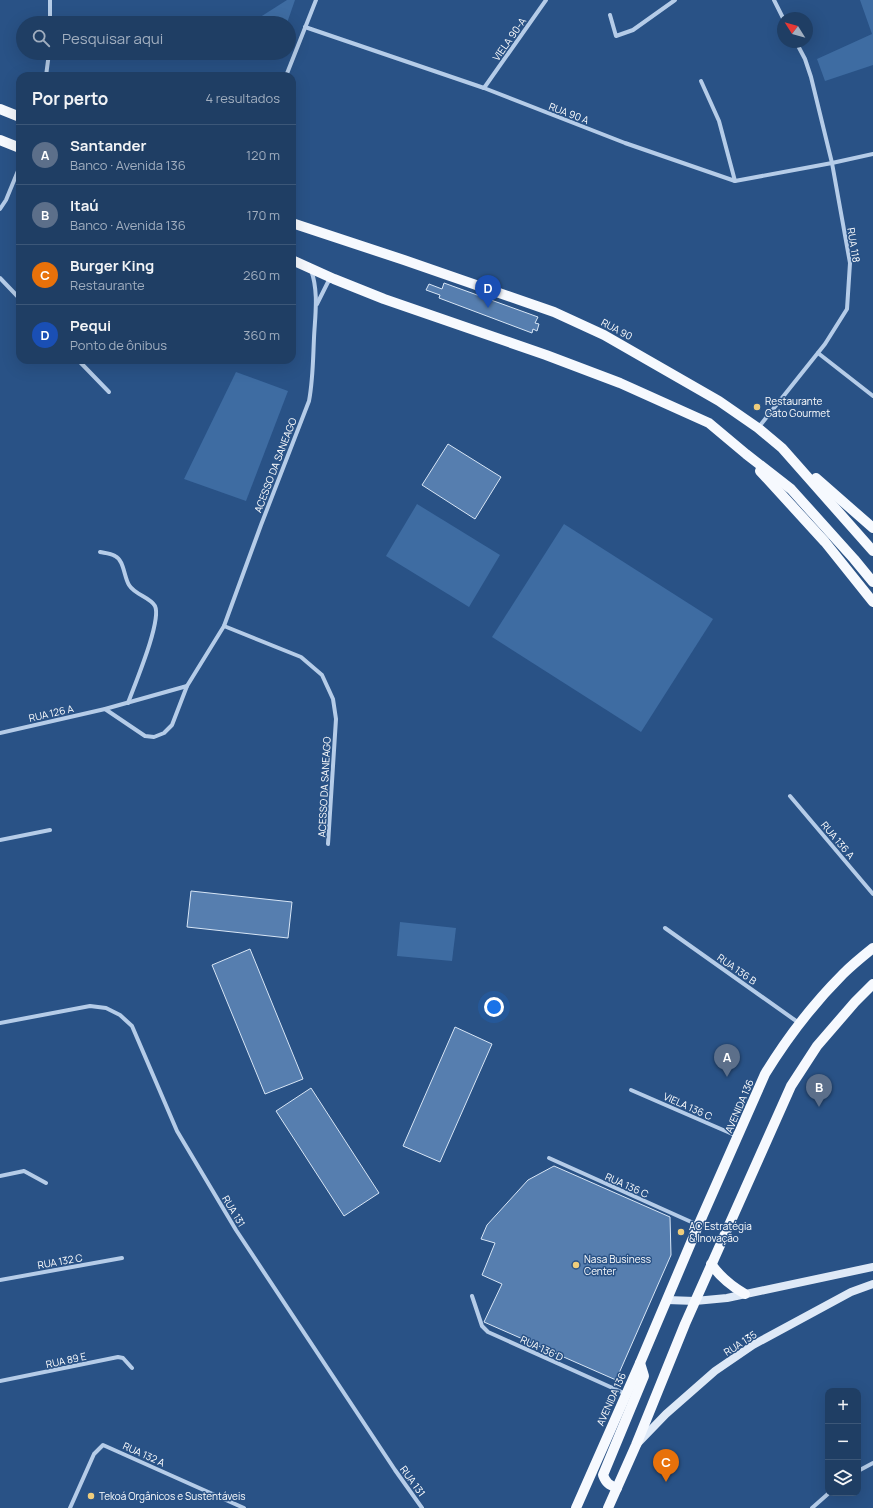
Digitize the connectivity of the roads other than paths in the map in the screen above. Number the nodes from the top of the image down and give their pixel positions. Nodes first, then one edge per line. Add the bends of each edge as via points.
1 (50, 0) edge
2 (316, 0) edge
3 (546, 0) edge
4 (674, 0) edge
5 (774, 0) edge
6 (780, 12) edge
7 (610, 15) dead end
8 (50, 16) edge
9 (305, 27) junction
10 (799, 48) edge
11 (296, 50) edge
12 (48, 60) edge
13 (292, 60) edge
14 (47, 72) edge
15 (288, 72) edge
16 (701, 81) dead end
17 (484, 88) junction
18 (0, 110) edge
19 (16, 116) edge
20 (0, 140) edge
21 (16, 146) edge
22 (873, 154) edge
23 (832, 163) junction
24 (16, 176) edge
25 (735, 181) junction
26 (0, 209) edge
27 (296, 224) edge
28 (296, 262) edge
29 (310, 268) junction
30 (0, 278) edge
31 (334, 279) junction
32 (16, 295) edge
33 (316, 305) junction
34 (818, 353) junction
35 (82, 364) edge
36 (109, 392) dead end
37 (873, 396) edge
38 (758, 428) junction
39 (782, 448) junction
40 (746, 454) junction
41 (873, 528) edge
42 (873, 551) edge
43 (100, 552) dead end
44 (873, 582) edge
45 (873, 602) edge
46 (224, 626) junction
47 (186, 686) junction
48 (128, 703) junction
49 (105, 709) junction
50 (0, 733) edge
51 (790, 796) dead end
52 (50, 830) dead end
53 (0, 840) edge
54 (328, 844) dead end
55 (873, 894) edge
56 (665, 928) dead end
57 (873, 948) edge
58 (873, 984) edge
59 (0, 1023) edge
60 (800, 1024) junction
61 (631, 1090) dead end
62 (738, 1136) junction
63 (549, 1158) dead end
64 (0, 1176) edge
65 (46, 1183) dead end
66 (698, 1226) junction
67 (122, 1258) dead end
68 (711, 1264) junction
69 (873, 1268) edge
70 (0, 1280) edge
71 (873, 1284) edge
72 (745, 1294) junction
73 (472, 1296) dead end
74 (667, 1300) junction
75 (695, 1301) junction
76 (640, 1363) junction
77 (132, 1368) dead end
78 (0, 1381) edge
79 (626, 1394) junction
80 (636, 1445) junction
81 (873, 1463) edge
82 (861, 1469) edge
83 (617, 1488) junction
84 (826, 1496) edge
85 (70, 1508) edge
86 (244, 1508) edge
87 (422, 1508) edge
88 (576, 1508) edge
89 (608, 1508) edge
90 (812, 1508) edge

1 - 8 street
2 - 9 street
3 - 17 street, VIELA 90-A
4 - 7 street via 633,30 616,36
5 - 6 street
9 - 11 street
9 - 17 street, RUA 90 A
10 - 23 street, RUA 118 via 805,59
12 - 14 street
13 - 15 street
16 - 25 street via 719,121
17 - 25 street, RUA 90 A via 625,143
18 - 19 main road
20 - 21 main road
22 - 23 street, RUA 90 A
23 - 25 street, RUA 90 A
23 - 34 street, RUA 118 via 850,271 847,309
24 - 26 street
27 - 38 main road, RUA 90 via 554,312 604,335 718,401
28 - 29 main road
29 - 31 main road
29 - 33 street, ACESSO DA SANEAGO via 314,278
30 - 32 street
31 - 33 street, ACESSO DA SANEAGO via 328,282
31 - 40 main road via 620,383 709,423
33 - 46 street, ACESSO DA SANEAGO via 312,384 308,400
34 - 37 street
34 - 38 street, RUA 118
35 - 36 street
38 - 39 main road, RUA 90
39 - 41 main road
39 - 42 main road, RUA 90
40 - 44 main road via 791,489
40 - 45 main road via 825,542
43 - 48 street via 115,556 121,562 130,586 154,604 157,611 153,634
46 - 47 street, ACESSO DA SANEAGO
46 - 54 street, ACESSO DA SANEAGO via 301,657 322,675 334,699 336,720
47 - 48 street
47 - 49 street, ACESSO DA SANEAGO via 172,725 164,733 154,737 145,736
48 - 49 street
49 - 50 street, RUA 126 A
51 - 55 street, RUA 136 A
52 - 53 street
56 - 60 street, RUA 136 B
57 - 60 main road, AVENIDA 136 via 843,974
58 - 68 main road via 817,1046 792,1086
59 - 87 street, RUA 131 via 90,1006 106,1008 120,1015 132,1026 176,1130 232,1224
60 - 62 main road, AVENIDA 136 via 765,1074
61 - 62 street, VIELA 136 C
62 - 66 main road, AVENIDA 136
63 - 66 street, RUA 136 C
64 - 65 street via 24,1171
66 - 74 main road, AVENIDA 136
67 - 70 street, RUA 132 C
68 - 72 main road via 724,1280
68 - 75 main road
69 - 72 main road
71 - 80 main road, RUA 135 via 851,1292 752,1345 715,1371 666,1414
72 - 75 main road
73 - 79 street, RUA 136 D via 482,1326 488,1332
74 - 75 main road
74 - 76 main road, AVENIDA 136
75 - 80 main road
76 - 79 main road, AVENIDA 136
76 - 83 main road via 644,1376 603,1475 608,1484
77 - 78 street, RUA 89 E via 118,1357
79 - 88 main road, AVENIDA 136
80 - 83 main road
81 - 82 street
83 - 89 main road
84 - 90 street
85 - 86 street, RUA 132 A via 94,1454 103,1445

